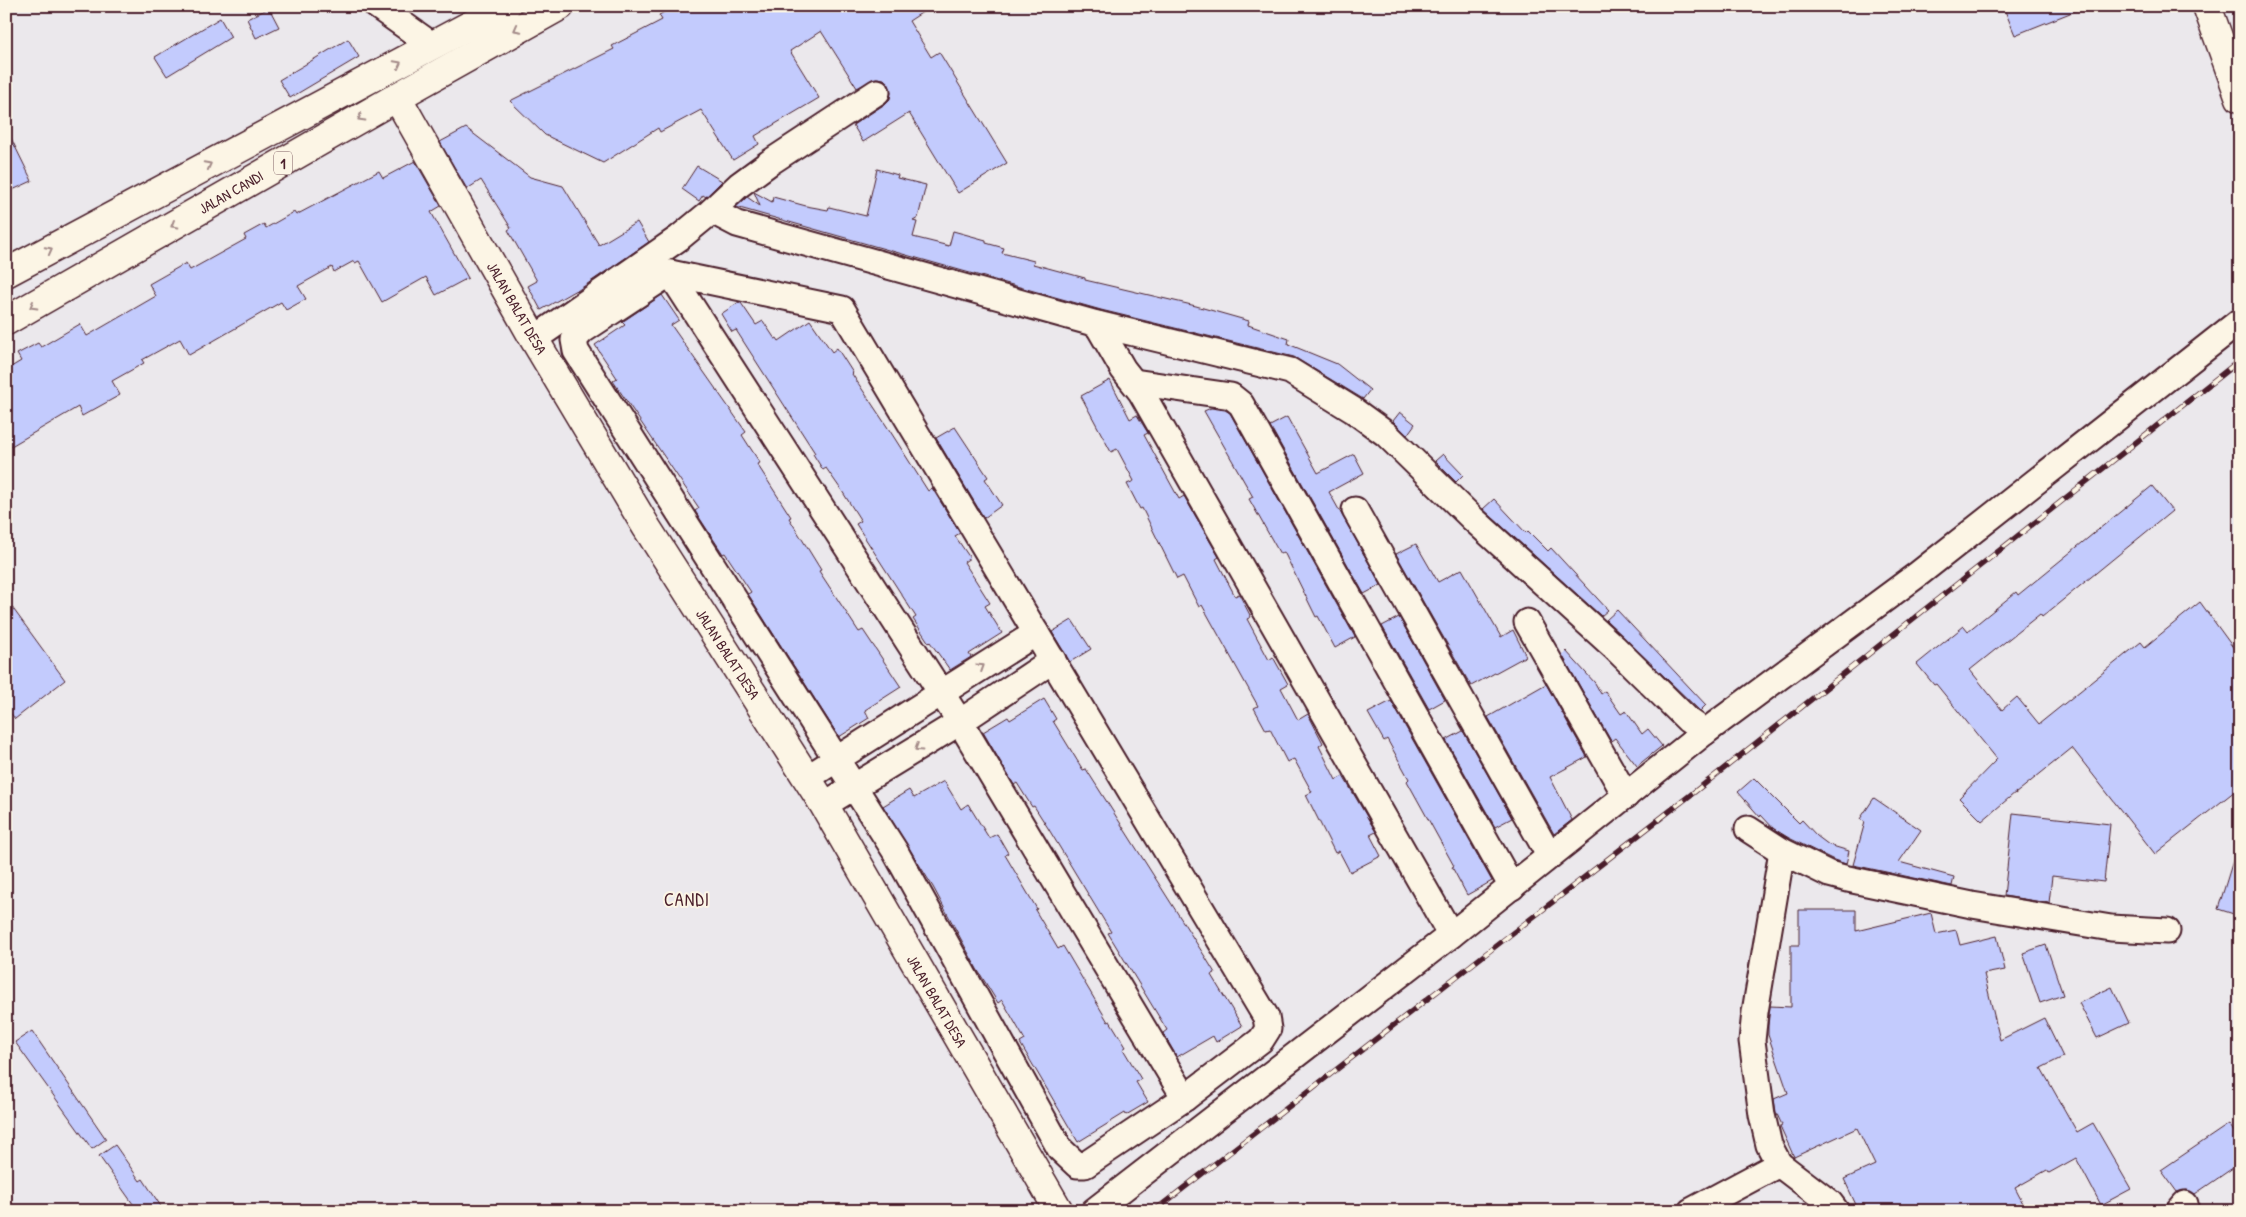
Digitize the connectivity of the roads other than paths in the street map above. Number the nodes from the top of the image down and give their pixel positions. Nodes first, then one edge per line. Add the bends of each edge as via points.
1 (377, 6) edge
2 (506, 6) edge
3 (560, 6) edge
4 (2207, 6) edge
5 (432, 45) junction
6 (878, 92) dead end
7 (397, 97) junction
8 (2240, 98) edge
9 (710, 213) junction
10 (6, 273) edge
11 (670, 273) junction
12 (6, 321) edge
13 (2240, 321) edge
14 (1102, 332) junction
15 (534, 339) junction
16 (1128, 375) junction
17 (1355, 510) dead end
18 (1527, 622) dead end
19 (1036, 633) junction
20 (1053, 660) junction
21 (940, 693) junction
22 (960, 722) junction
23 (1703, 733) junction
24 (836, 760) junction
25 (807, 778) junction
26 (854, 788) junction
27 (1626, 796) junction
28 (824, 805) junction
29 (1748, 829) dead end
30 (1549, 855) junction
31 (1779, 862) junction
32 (1512, 887) junction
33 (2167, 931) dead end
34 (1451, 935) junction
35 (1185, 1098) junction
36 (1779, 1164) junction
37 (1059, 1211) edge
38 (1094, 1211) edge
39 (1692, 1211) edge
40 (1836, 1211) edge

1 - 5 street
2 - 5 main road, 1
3 -> 7 main road, JALAN CANDI / 1
4 - 8 main road
10 -> 5 main road, 1
6 - 9 street via 769,163 739,185
7 -> 12 main road, JALAN CANDI / 1
7 - 15 main road, JALAN BALAT DESA
9 - 14 street
9 - 15 street
11 - 19 street via 842,309
11 - 21 street
11 - 24 street via 582,331 574,340 574,346
13 - 23 street via 1917,575
14 - 16 street
14 - 23 street via 1290,371 1353,410 1386,434
15 - 25 main road, JALAN BALAT DESA via 647,528
16 - 32 street via 1231,396 1241,404
16 - 34 street
17 - 30 street
18 - 27 street
19 - 20 street
21 -> 19 street
20 - 22 street
20 - 35 street via 1268,1022 1265,1036
21 - 22 street
21 - 24 street
22 -> 26 street
22 - 35 street
23 - 27 street
24 - 25 street
24 - 26 street
25 - 28 main road, JALAN BALAT DESA
26 - 28 street
26 - 35 street via 895,851 1067,1157 1077,1165 1085,1165
27 - 30 street
28 - 37 main road, JALAN BALAT DESA
29 - 31 street
30 - 32 street
31 - 33 street via 1972,905 2111,928
31 - 36 street via 1752,1041 1762,1115 1769,1145
32 - 34 street
34 - 38 street
36 - 39 street
36 - 40 street

